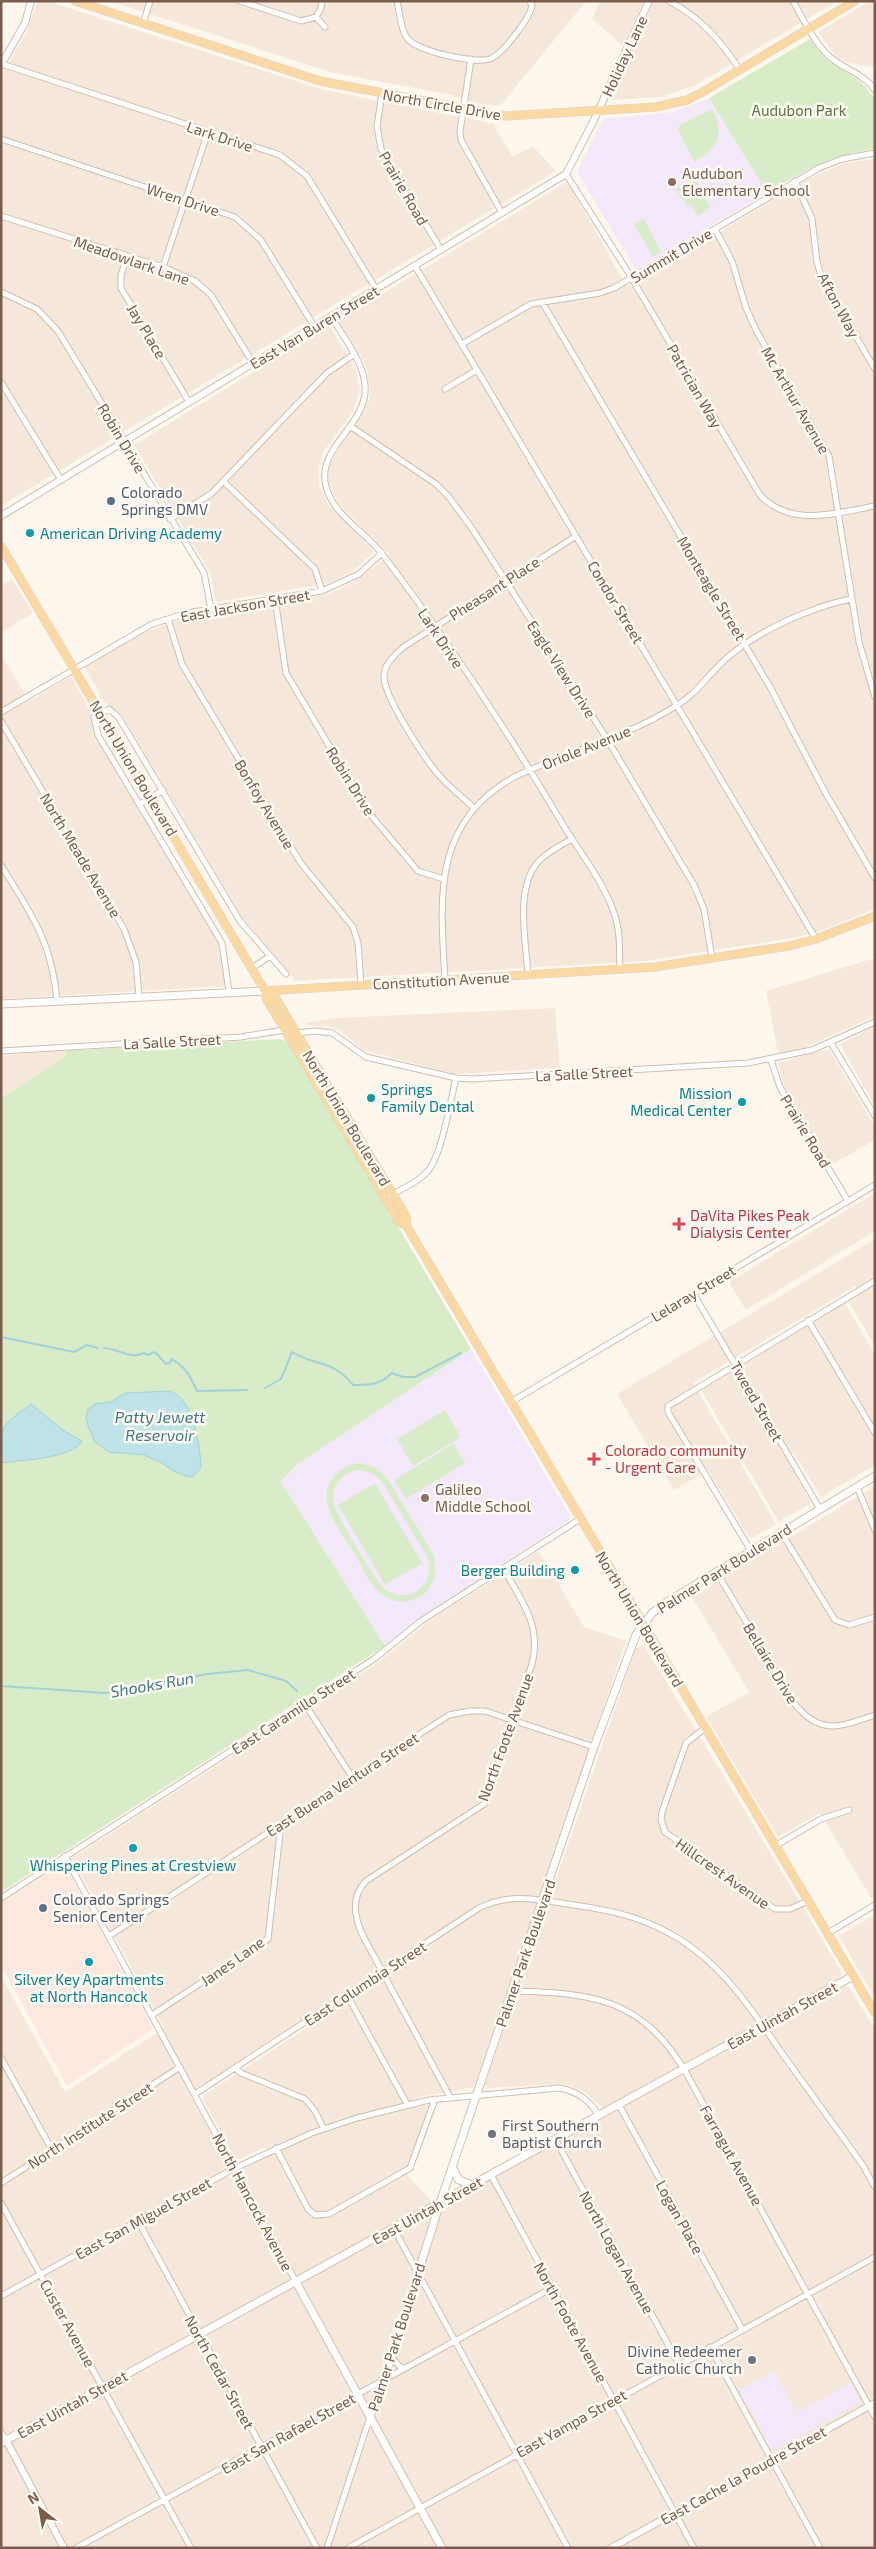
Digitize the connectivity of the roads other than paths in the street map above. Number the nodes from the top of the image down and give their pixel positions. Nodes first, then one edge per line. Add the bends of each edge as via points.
1 (31, 1) edge
2 (75, 1) edge
3 (150, 1) edge
4 (241, 1) edge
5 (322, 1) edge
6 (398, 1) edge
7 (649, 1) edge
8 (669, 1) edge
9 (793, 1) edge
10 (855, 1) edge
11 (531, 4) edge
12 (538, 5) dead end
13 (316, 17) junction
14 (143, 24) junction
15 (325, 27) dead end
16 (809, 28) junction
17 (471, 59) junction
18 (1, 65) edge
19 (740, 70) junction
20 (872, 81) edge
21 (875, 90) edge
22 (382, 93) junction
23 (463, 109) junction
24 (598, 111) junction
25 (208, 132) junction
26 (1, 139) edge
27 (875, 153) edge
28 (566, 174) junction
29 (795, 181) junction
30 (185, 200) junction
31 (502, 212) junction
32 (1, 216) edge
33 (714, 229) junction
34 (441, 250) junction
35 (127, 257) junction
36 (415, 266) junction
37 (163, 267) junction
38 (632, 279) junction
39 (376, 289) junction
40 (1, 293) edge
41 (542, 302) junction
42 (331, 316) junction
43 (314, 326) junction
44 (462, 344) junction
45 (353, 355) junction
46 (253, 364) junction
47 (875, 369) edge
48 (477, 370) junction
49 (1, 382) edge
50 (444, 389) dead end
51 (189, 402) junction
52 (350, 426) junction
53 (125, 441) junction
54 (61, 480) junction
55 (223, 481) junction
56 (875, 506) edge
57 (838, 512) junction
58 (1, 516) edge
59 (170, 519) junction
60 (576, 536) junction
61 (1, 546) edge
62 (382, 553) junction
63 (506, 581) junction
64 (322, 591) junction
65 (275, 599) junction
66 (851, 599) junction
67 (212, 609) junction
68 (168, 618) junction
69 (434, 627) junction
70 (746, 645) junction
71 (74, 669) junction
72 (875, 697) edge
73 (677, 706) junction
74 (1, 712) edge
75 (101, 712) junction
76 (1, 721) edge
77 (607, 739) junction
78 (530, 770) junction
79 (162, 790) junction
80 (151, 797) junction
81 (140, 804) junction
82 (474, 808) junction
83 (572, 839) junction
84 (1, 865) edge
85 (875, 878) edge
86 (444, 879) junction
87 (875, 916) edge
88 (816, 939) junction
89 (270, 956) junction
90 (712, 958) junction
91 (252, 968) junction
92 (620, 970) junction
93 (286, 974) dead end
94 (528, 975) junction
95 (445, 979) junction
96 (361, 984) junction
97 (266, 990) junction
98 (229, 992) junction
99 (140, 997) junction
100 (56, 1001) junction
101 (1, 1004) edge
102 (875, 1022) edge
103 (284, 1030) junction
104 (297, 1033) junction
105 (831, 1043) junction
106 (1, 1051) edge
107 (771, 1060) junction
108 (456, 1078) junction
109 (875, 1116) edge
110 (875, 1185) edge
111 (389, 1196) junction
112 (848, 1201) junction
113 (875, 1281) edge
114 (693, 1293) junction
115 (808, 1320) junction
116 (736, 1364) junction
117 (511, 1402) junction
118 (875, 1433) edge
119 (875, 1476) edge
120 (857, 1487) junction
121 (820, 1509) junction
122 (580, 1519) junction
123 (875, 1530) edge
124 (781, 1532) junction
125 (751, 1551) junction
126 (503, 1568) junction
127 (716, 1571) junction
128 (875, 1617) edge
129 (643, 1623) junction
130 (304, 1704) junction
131 (875, 1715) edge
132 (514, 1719) junction
133 (705, 1728) junction
134 (594, 1747) junction
135 (352, 1777) junction
136 (849, 1810) dead end
137 (281, 1824) junction
138 (775, 1846) junction
139 (65, 1856) junction
140 (1, 1898) edge
141 (543, 1900) junction
142 (808, 1901) junction
143 (875, 1905) edge
144 (828, 1933) junction
145 (109, 1936) junction
146 (383, 1972) junction
147 (853, 1976) junction
148 (513, 1991) junction
149 (347, 1995) junction
150 (875, 2013) edge
151 (152, 2015) junction
152 (763, 2026) junction
153 (1, 2058) edge
154 (180, 2066) junction
155 (235, 2068) junction
156 (684, 2069) junction
157 (195, 2094) junction
158 (477, 2094) junction
159 (450, 2097) junction
160 (435, 2099) junction
161 (407, 2104) junction
162 (619, 2105) junction
163 (599, 2116) junction
164 (324, 2129) junction
165 (556, 2139) junction
166 (276, 2148) junction
167 (52, 2150) junction
168 (452, 2167) junction
169 (235, 2168) junction
170 (490, 2175) junction
171 (1, 2183) edge
172 (472, 2185) junction
173 (875, 2187) edge
174 (1, 2203) edge
175 (440, 2203) junction
176 (138, 2221) junction
177 (394, 2229) junction
178 (875, 2257) edge
179 (417, 2271) junction
180 (41, 2274) junction
181 (296, 2282) junction
182 (552, 2288) junction
183 (808, 2294) junction
184 (1, 2296) edge
185 (742, 2330) junction
186 (200, 2334) junction
187 (456, 2341) junction
188 (710, 2347) junction
189 (392, 2357) junction
190 (679, 2364) junction
191 (406, 2368) junction
192 (384, 2380) junction
193 (103, 2386) junction
194 (358, 2394) junction
195 (613, 2400) junction
196 (872, 2405) edge
197 (370, 2417) junction
198 (875, 2417) edge
199 (1, 2432) edge
200 (3, 2441) edge
201 (262, 2447) junction
202 (518, 2453) junction
203 (772, 2460) junction
204 (165, 2500) junction
205 (421, 2508) junction
206 (675, 2512) junction
207 (64, 2548) edge
208 (76, 2548) edge
209 (191, 2548) edge
210 (318, 2548) edge
211 (327, 2548) edge
212 (348, 2548) edge
213 (442, 2548) edge
214 (568, 2548) edge
215 (611, 2548) edge
216 (694, 2548) edge
217 (820, 2548) edge

1 - 18 street via 25,23
2 - 14 main road, North Circle Drive
3 - 14 street
4 - 13 street via 301,21
5 - 13 street
6 - 17 street via 403,29 411,43 422,49
7 - 24 street, Holiday Lane
8 - 19 street via 707,28
9 - 16 street
10 - 16 main road, North Circle Drive
11 - 12 street
11 - 17 street via 527,19 500,52 490,59
13 - 15 street
14 - 22 main road, North Circle Drive via 320,81
16 - 19 main road, North Circle Drive
16 - 20 street via 829,56
17 - 23 street
18 - 25 street, Lark Drive
19 - 24 main road, North Circle Drive via 680,102
20 - 21 street
22 - 23 main road, North Circle Drive
22 - 34 street, Prairie Road via 377,126 381,149
23 - 24 main road, North Circle Drive via 506,116
23 - 31 street via 460,131 463,148
24 - 28 street
25 - 30 street
25 - 39 street, Lark Drive via 280,155 299,168
26 - 30 street, Wren Drive
27 - 29 street, Summit Drive via 836,161
28 - 31 street, East Van Buren Street
28 - 38 street, Patrician Way
29 - 33 street, Summit Drive
29 - 47 street, Afton Way via 812,219 822,279
30 - 37 street
30 - 43 street, Wren Drive via 235,217 254,232
31 - 34 street, East Van Buren Street
32 - 35 street, Meadowlark Lane
33 - 38 street, Summit Drive
33 - 57 street, Mc Arthur Avenue via 732,261 757,332 826,449
34 - 36 street, East Van Buren Street
35 - 37 street, Meadowlark Lane
35 - 51 street, Jay Place via 121,288
36 - 39 street, East Van Buren Street
36 - 44 street, Condor Street
37 - 46 street, Meadowlark Lane via 204,287
38 - 41 street, Summit Drive via 600,293
38 - 57 street, Patrician Way via 760,495 774,508 798,516
39 - 42 street, East Van Buren Street
40 - 53 street, Robin Drive via 26,302 52,322
41 - 44 street, Summit Drive via 522,308
41 - 70 street, Monteagle Street
42 - 43 street, East Van Buren Street
42 - 45 street, Lark Drive
43 - 46 street, East Van Buren Street
44 - 48 street, Condor Street
45 - 52 street, Lark Drive via 364,376 365,397
45 - 55 street via 327,373
46 - 51 street, East Van Buren Street
48 - 50 street
48 - 60 street, Condor Street
49 - 54 street
51 - 53 street, East Van Buren Street
52 - 62 street, Lark Drive via 328,455 325,487 339,510
52 - 63 street, Eagle View Drive via 443,489
53 - 54 street, East Van Buren Street
53 - 59 street, Robin Drive
54 - 58 street, East Van Buren Street
55 - 59 street via 211,494
55 - 64 street via 315,569
56 - 57 street, Patrician Way
57 - 66 street, Mc Arthur Avenue
59 - 67 street, Robin Drive via 204,573
60 - 63 street, Pheasant Place
60 - 73 street, Condor Street
61 - 71 main road, North Union Boulevard
62 - 64 street, East Jackson Street via 359,574
62 - 69 street, Lark Drive
63 - 69 street, Pheasant Place
63 - 77 street, Eagle View Drive
64 - 65 street, East Jackson Street
65 - 67 street, East Jackson Street
65 - 86 street, Robin Drive via 286,673 369,813 418,871
66 - 70 street, Oriole Avenue via 798,615
66 - 72 street, Mc Arthur Avenue
67 - 68 street, East Jackson Street
68 - 71 street, East Jackson Street via 142,628
68 - 96 street, Bonfoy Avenue via 182,664 295,854 353,927 358,943
69 - 78 street, Lark Drive
69 - 82 street, Pheasant Place via 392,658 384,675 385,683 391,700 430,764
70 - 73 street, Oriole Avenue via 727,658 694,694
70 - 85 street, Monteagle Street
71 - 74 street, East Jackson Street
71 - 75 main road, North Union Boulevard
73 - 77 street, Oriole Avenue
73 - 88 street, Condor Street
75 - 79 street via 109,709 116,714
75 - 80 main road, North Union Boulevard
75 - 81 street via 94,717 95,729
76 - 99 street, North Meade Avenue via 124,929 136,962
77 - 78 street, Oriole Avenue
77 - 90 street, Eagle View Drive via 699,895
78 - 82 street, Oriole Avenue via 492,791
78 - 83 street, Lark Drive
79 - 80 street
79 - 89 street via 240,921
80 - 81 street
80 - 91 main road, North Union Boulevard
81 - 98 street via 222,943
82 - 86 street, Oriole Avenue via 450,848
83 - 92 street, Lark Drive via 605,892 616,917
83 - 94 street via 539,860 526,883 524,907
84 - 100 street via 46,944 55,975
86 - 95 street, Oriole Avenue via 441,916
87 - 88 main road, Constitution Avenue
88 - 90 main road, Constitution Avenue
89 - 91 street
89 - 93 street
90 - 92 main road, Constitution Avenue
91 - 97 main road, North Union Boulevard
92 - 94 main road, Constitution Avenue
94 - 95 main road, Constitution Avenue
95 - 96 main road, Constitution Avenue
96 - 97 main road, Constitution Avenue
97 - 98 main road, Constitution Avenue
97 - 103 main road, North Union Boulevard via 267,1000
97 - 104 main road, North Union Boulevard via 275,996
98 - 99 main road, Constitution Avenue
99 - 100 main road, Constitution Avenue
100 - 101 main road, Constitution Avenue
102 - 105 street, La Salle Street
103 - 106 street, La Salle Street via 241,1037
103 - 111 main road, North Union Boulevard
104 - 108 street, La Salle Street via 332,1033 366,1057
104 - 111 main road, North Union Boulevard
105 - 107 street, La Salle Street
105 - 109 street
107 - 108 street, La Salle Street
107 - 112 street, Prairie Road via 780,1087
108 - 111 street via 435,1159 424,1175
110 - 112 street, Lelaray Street
111 - 117 main road, North Union Boulevard via 407,1218 406,1225
112 - 114 street, Lelaray Street
113 - 115 street
114 - 116 street, Tweed Street
114 - 117 street, Lelaray Street
115 - 116 street
115 - 118 street
116 - 121 street, Tweed Street
116 - 125 street via 668,1406 668,1412
117 - 122 main road, North Union Boulevard
119 - 120 main road, Palmer Park Boulevard
120 - 121 main road, Palmer Park Boulevard
120 - 123 street
121 - 124 main road, Palmer Park Boulevard
122 - 126 street, East Caramillo Street
122 - 129 main road, North Union Boulevard
124 - 125 main road, Palmer Park Boulevard
124 - 128 street via 835,1620 849,1625
125 - 127 main road, Palmer Park Boulevard
126 - 130 street, East Caramillo Street
126 - 132 street, North Foote Avenue via 526,1607 535,1630 534,1656
127 - 129 main road, Palmer Park Boulevard via 667,1602
127 - 131 street, Bellaire Drive via 794,1702 805,1715 818,1724 834,1728
129 - 133 main road, North Union Boulevard
129 - 134 main road, Palmer Park Boulevard
130 - 135 street
130 - 139 street, East Caramillo Street
132 - 134 street, East Buena Ventura Street
132 - 135 street, East Buena Ventura Street via 478,1710 449,1715
132 - 146 street, North Foote Avenue via 484,1804 371,1878 358,1891 356,1921
133 - 138 main road, North Union Boulevard
133 - 142 street, Hillcrest Avenue via 686,1743 662,1812 666,1832 775,1909 790,1910
134 - 141 main road, Palmer Park Boulevard
135 - 137 street, East Buena Ventura Street
136 - 138 street via 820,1819
137 - 145 street, East Buena Ventura Street
137 - 151 street, Janes Lane via 268,1939
138 - 142 main road, North Union Boulevard
139 - 140 street, East Caramillo Street
139 - 145 street, North Hancock Avenue
141 - 146 street, East Columbia Street via 511,1898 487,1904
141 - 148 main road, Palmer Park Boulevard
141 - 152 street via 614,1912 669,1933 713,1965 739,1992
142 - 144 main road, North Union Boulevard
143 - 144 street
144 - 147 main road, North Union Boulevard
145 - 151 street, North Hancock Avenue
146 - 149 street, East Columbia Street
146 - 159 street, North Foote Avenue
147 - 150 main road, North Union Boulevard
147 - 152 main road, East Uintah Street
148 - 156 street, Farragut Avenue via 581,1994 614,2004 652,2028
148 - 158 main road, Palmer Park Boulevard
149 - 155 street, East Columbia Street
149 - 161 street
151 - 154 street, North Hancock Avenue
152 - 156 main road, East Uintah Street
152 - 173 street
153 - 167 street
154 - 157 street, North Hancock Avenue
154 - 167 street, North Institute Street
155 - 157 street, East Columbia Street
155 - 164 street via 304,2100 315,2111
156 - 162 main road, East Uintah Street
156 - 183 street, Farragut Avenue
157 - 169 street, North Hancock Avenue
158 - 159 street, East San Miguel Street
158 - 163 street, East San Miguel Street via 566,2089 584,2098
158 - 168 main road, Palmer Park Boulevard
159 - 160 street, East San Miguel Street
160 - 161 street, East San Miguel Street
160 - 166 street via 410,2168 329,2214 315,2214 308,2209
161 - 164 street, East San Miguel Street
162 - 163 main road, East Uintah Street
162 - 185 street, Logan Place
163 - 165 main road, East Uintah Street
164 - 166 street, East San Miguel Street
165 - 170 main road, East Uintah Street
165 - 190 street, North Logan Avenue
166 - 169 street, East San Miguel Street
167 - 171 street, North Institute Street
168 - 172 main road via 459,2180
168 - 175 main road, Palmer Park Boulevard
169 - 176 street, East San Miguel Street
169 - 181 street, North Hancock Avenue
170 - 172 main road, East Uintah Street
170 - 182 street, North Foote Avenue
172 - 175 main road, East Uintah Street
174 - 180 street, Custer Avenue
175 - 177 main road, East Uintah Street
175 - 179 main road, Palmer Park Boulevard
176 - 180 street, East San Miguel Street
176 - 186 street, North Cedar Street
177 - 179 street
177 - 181 main road, East Uintah Street
178 - 183 street, East Yampa Street
179 - 187 street
179 - 189 main road, Palmer Park Boulevard
180 - 184 street, East San Miguel Street
180 - 193 street, Custer Avenue
181 - 186 main road, East Uintah Street
181 - 194 main road, North Hancock Avenue
182 - 187 street, East San Rafael Street
182 - 195 street, North Foote Avenue
183 - 185 street, East Yampa Street
183 - 196 street, Farragut Avenue
185 - 188 street, East Yampa Street
186 - 193 main road, East Uintah Street
186 - 201 street, North Cedar Street
187 - 191 street, East San Rafael Street
187 - 202 street
188 - 190 street, East Yampa Street
188 - 203 street
189 - 191 street via 400,2367
189 - 192 main road, Palmer Park Boulevard
190 - 195 street, East Yampa Street
191 - 192 street, East San Rafael Street
192 - 194 street, East San Rafael Street
192 - 197 main road, Palmer Park Boulevard
193 - 200 main road, East Uintah Street
193 - 204 street, Custer Avenue
194 - 197 main road, North Hancock Avenue
194 - 201 street, East San Rafael Street
195 - 202 street, East Yampa Street
195 - 206 street, North Foote Avenue
196 - 198 street, Farragut Avenue
196 - 203 street, East Cache la Poudre Street
197 - 205 main road, North Hancock Avenue
197 - 211 street, Palmer Park Boulevard
199 - 200 street
200 - 207 street
201 - 204 street, East San Rafael Street
201 - 210 street, North Cedar Street
202 - 205 street, East Yampa Street
202 - 214 street
203 - 206 street, East Cache la Poudre Street
203 - 217 street
204 - 208 street, East San Rafael Street
204 - 209 street, Custer Avenue
205 - 212 street, East Yampa Street
205 - 213 main road, North Hancock Avenue
206 - 215 street, East Cache la Poudre Street
206 - 216 street, North Foote Avenue

